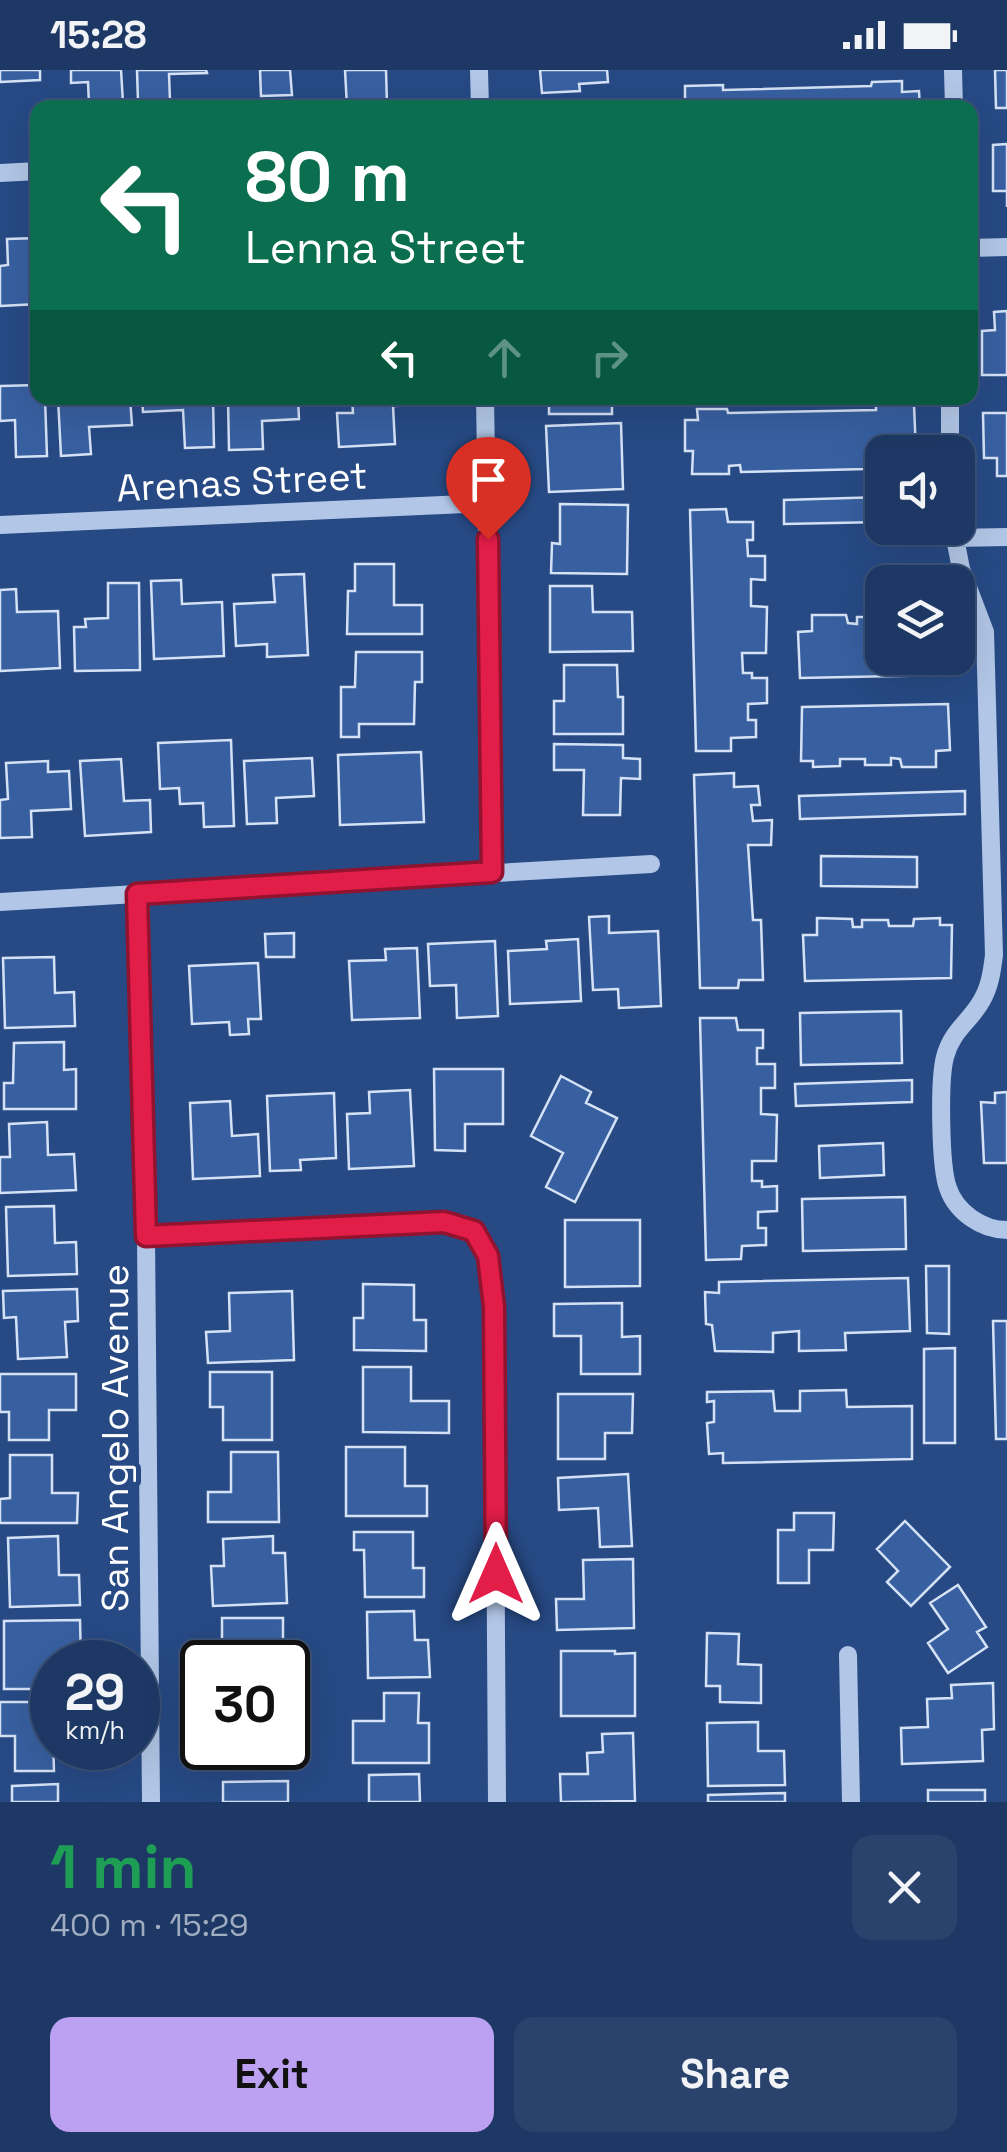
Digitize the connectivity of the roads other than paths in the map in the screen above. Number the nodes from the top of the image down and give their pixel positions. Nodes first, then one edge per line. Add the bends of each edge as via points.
1 (479, 70) edge
2 (954, 70) edge
3 (480, 100) edge
4 (954, 100) edge
5 (30, 171) edge
6 (0, 173) edge
7 (1007, 247) edge
8 (978, 248) edge
9 (485, 405) edge
10 (950, 405) edge
11 (950, 435) edge
12 (487, 503) junction
13 (0, 525) edge
14 (975, 535) edge
15 (1007, 537) edge
16 (956, 545) edge
17 (651, 864) dead end
18 (492, 872) junction
19 (137, 894) junction
20 (0, 902) edge
21 (1007, 1230) edge
22 (146, 1236) junction
23 (848, 1655) dead end
24 (150, 1802) edge
25 (498, 1802) edge
26 (850, 1802) edge

1 - 3 street
2 - 4 street
5 - 6 street
7 - 8 street
9 - 12 street
10 - 11 street
12 - 13 street, Arenas Street
12 - 18 street
14 - 15 street
16 - 21 street via 985,632 994,955 984,998 954,1032 945,1055 944,1161 948,1188 962,1211 979,1224
17 - 18 street
18 - 19 street
19 - 20 street
19 - 22 street, San Angelo Avenue
22 - 24 street, San Angelo Avenue
22 - 25 street via 444,1222 474,1231 488,1256 494,1307
23 - 26 street

